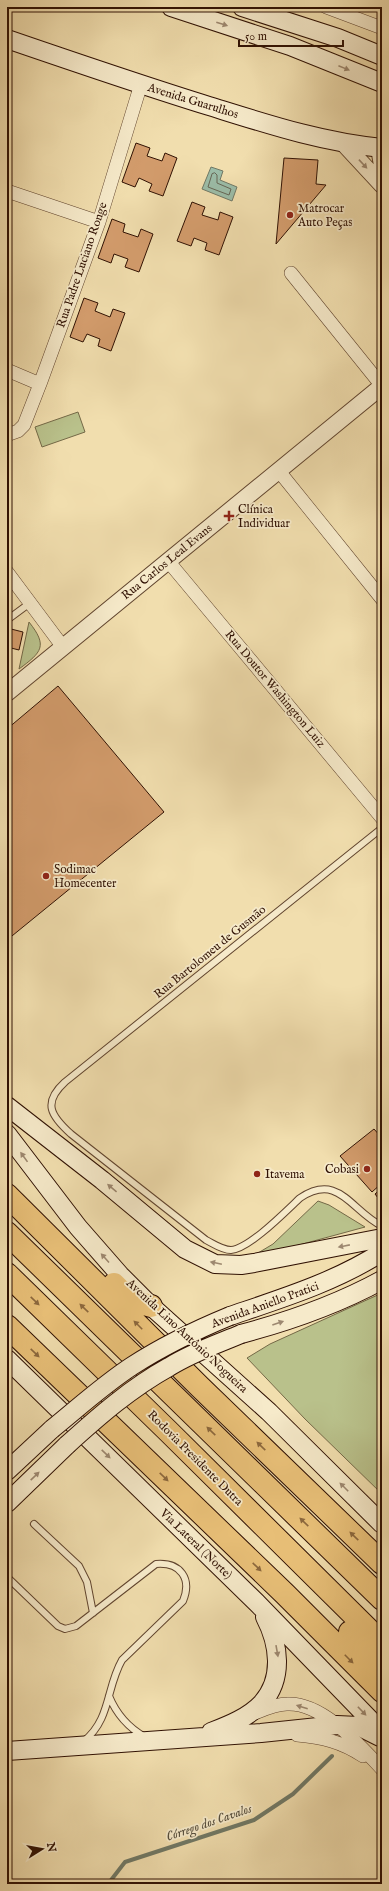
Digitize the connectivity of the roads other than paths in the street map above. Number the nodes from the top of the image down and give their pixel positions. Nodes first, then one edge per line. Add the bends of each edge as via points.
1 (172, 7) edge
2 (242, 7) edge
3 (326, 7) edge
4 (382, 28) edge
5 (7, 39) edge
6 (382, 56) edge
7 (382, 83) edge
8 (141, 84) junction
9 (344, 144) junction
10 (380, 148) edge
11 (382, 165) edge
12 (382, 185) edge
13 (7, 192) edge
14 (99, 222) junction
15 (291, 273) dead end
16 (7, 370) edge
17 (40, 384) junction
18 (382, 386) edge
19 (7, 435) edge
20 (278, 470) junction
21 (168, 561) junction
22 (7, 572) edge
23 (382, 599) edge
24 (30, 603) junction
25 (7, 620) edge
26 (63, 647) junction
27 (12, 687) edge
28 (382, 818) edge
29 (382, 828) edge
30 (7, 1106) edge
31 (7, 1134) edge
32 (7, 1185) edge
33 (7, 1195) edge
34 (382, 1226) edge
35 (7, 1234) edge
36 (382, 1238) edge
37 (382, 1252) edge
38 (7, 1274) edge
39 (382, 1280) edge
40 (152, 1306) junction
41 (7, 1326) edge
42 (7, 1360) edge
43 (168, 1431) junction
44 (7, 1471) edge
45 (7, 1503) edge
46 (34, 1524) dead end
47 (382, 1524) edge
48 (382, 1564) edge
49 (7, 1577) edge
50 (382, 1598) edge
51 (257, 1603) junction
52 (93, 1613) junction
53 (382, 1643) edge
54 (382, 1666) edge
55 (382, 1691) edge
56 (109, 1696) junction
57 (246, 1716) junction
58 (337, 1724) junction
59 (382, 1732) edge
60 (261, 1733) junction
61 (382, 1738) edge
62 (188, 1739) junction
63 (152, 1741) junction
64 (78, 1746) junction
65 (7, 1751) edge
66 (381, 1769) edge

1 -> 7 main road via 290,46
2 - 6 main road via 338,38
3 - 4 street
5 - 8 main road, Avenida Guarulhos
8 - 9 main road, Avenida Guarulhos via 273,126
8 - 14 street, Rua Padre Luciano Ronge
9 - 10 main road, Avenida Guarulhos
9 -> 12 street
10 - 11 street
13 - 14 street
14 - 17 street, Rua Padre Luciano Ronge
15 - 18 street
16 - 17 street
17 - 19 street, Rua Padre Luciano Ronge via 24,426
18 - 20 street, Rua Carlos Leal Evans
20 - 21 street, Rua Carlos Leal Evans
20 - 23 street
21 - 26 street, Rua Carlos Leal Evans
21 - 28 street, Rua Doutor Washington Luiz
22 - 24 street
24 - 25 lane
24 - 26 street
26 - 27 street, Rua Carlos Leal Evans
29 - 34 lane, Rua Bartolomeu de Gusmão via 52,1095 53,1113 71,1134 206,1240 222,1248 230,1250 244,1247 300,1198 309,1192 319,1190 337,1191 365,1216
36 -> 30 main road via 254,1263 215,1264 185,1249
40 -> 31 main road, Avenida Lino Antônio Nogueira via 78,1227
32 - 40 highway via 16,1189 130,1300
48 -> 33 highway
50 -> 35 highway
37 - 44 main road, Avenida Aniello Pratici, bridge via 359,1267 323,1284 201,1328 132,1366 52,1429
38 -> 43 highway, Rodovia Presidente Dutra
45 -> 39 main road, Avenida Aniello Pratici, bridge via 120,1398 160,1372 202,1350 241,1334 335,1303
47 -> 40 main road, Avenida Lino Antônio Nogueira via 269,1412
41 -> 55 highway
42 -> 51 main road, Via Lateral (Norte)
43 - 53 highway, Rodovia Presidente Dutra
43 - 54 highway
46 - 52 lane via 81,1570 87,1582
49 - 52 lane via 64,1629 76,1626
51 -> 57 main road via 273,1633 278,1659 275,1681 262,1703
51 -> 59 main road, Via Lateral (Norte)
52 - 56 lane via 156,1564 166,1563 176,1567 183,1574 186,1593 183,1601 122,1660
56 - 63 lane via 122,1718
56 - 64 lane via 98,1726
58 -> 57 street via 313,1710 289,1704 276,1705
57 - 62 main road
58 - 60 main road
58 - 61 main road via 358,1726
58 - 66 street
60 - 62 main road
60 - 66 street via 321,1737 338,1742
62 - 63 main road
63 - 64 main road
64 - 65 main road

